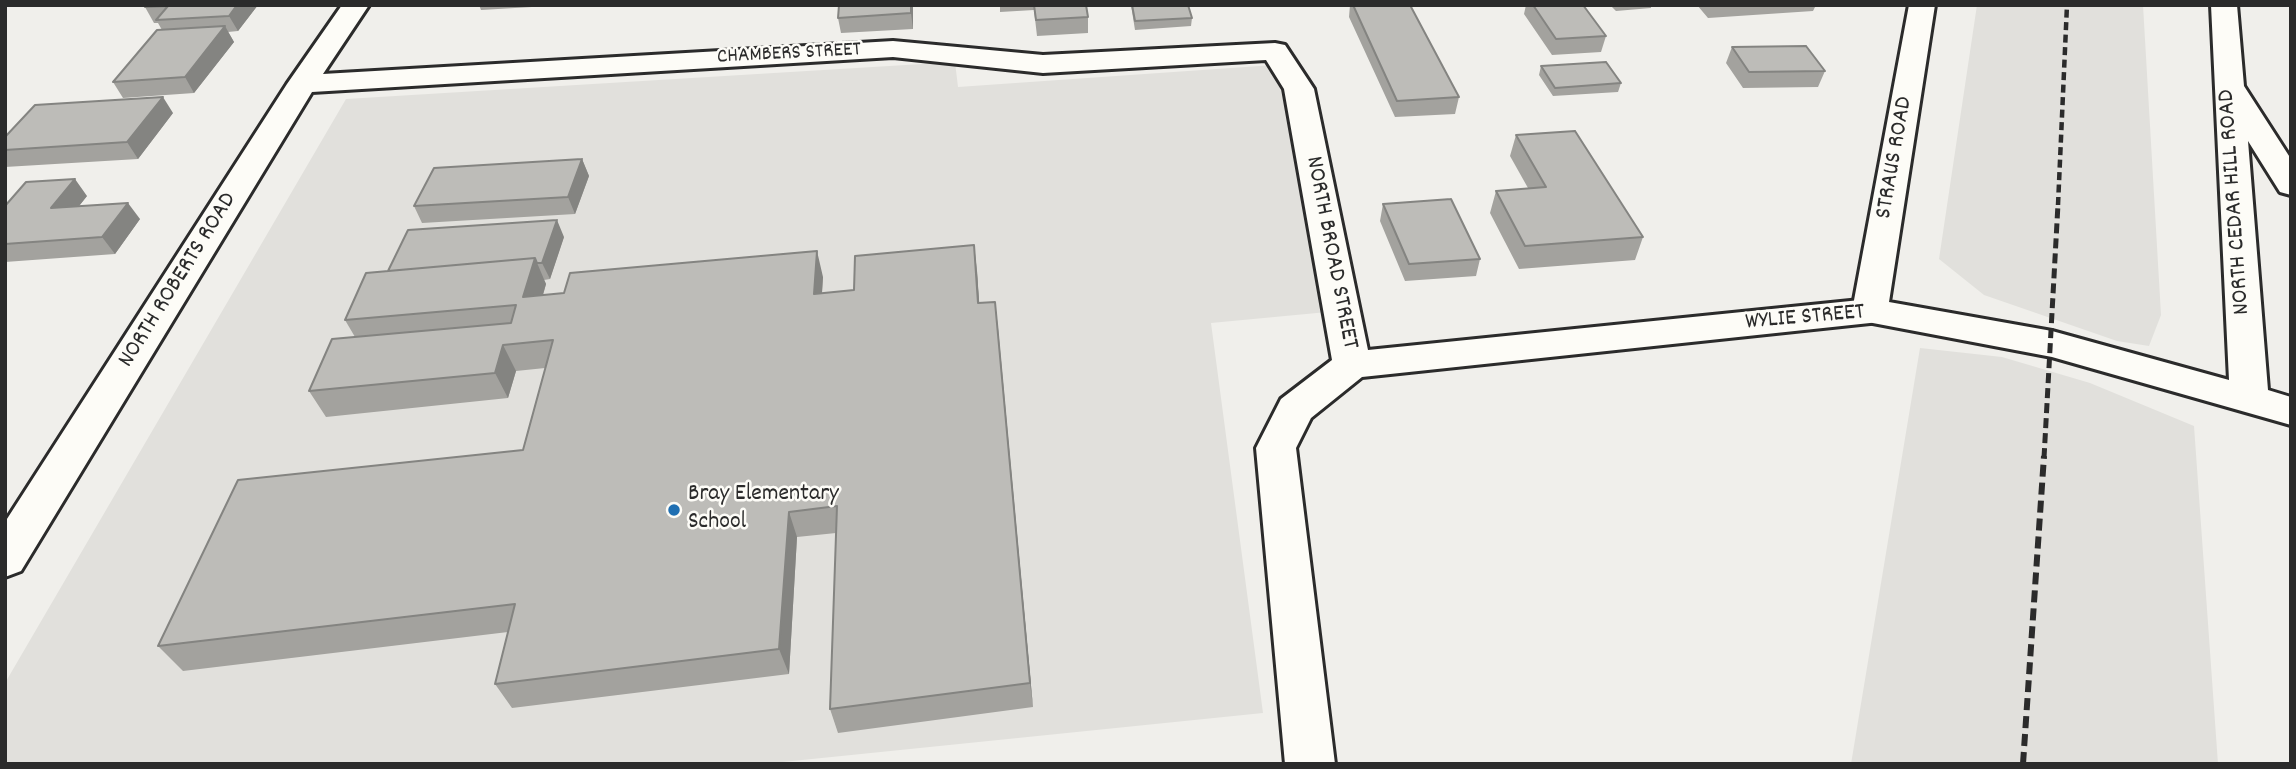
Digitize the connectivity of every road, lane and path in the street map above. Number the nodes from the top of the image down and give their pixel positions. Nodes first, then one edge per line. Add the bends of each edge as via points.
1 (356, 5) edge
2 (1922, 5) edge
3 (2224, 5) edge
4 (1275, 51) joint
5 (302, 84) junction
6 (2228, 85) junction
7 (2291, 185) edge
8 (1870, 311) junction
9 (1352, 365) junction
10 (2249, 400) junction
11 (2291, 411) edge
12 (2291, 424) edge
13 (5, 559) edge
14 (1310, 764) edge

1 - 5 street, NORTH ROBERTS ROAD
2 - 8 street, STRAUS ROAD
3 - 6 street, NORTH CEDAR HILL ROAD
4 - 5 street, CHAMBERS STREET via 1043,64 893,49
4 - 9 street, NORTH BROAD STREET via 1299,89
5 - 13 street, NORTH ROBERTS ROAD
6 - 7 street
6 - 10 street, NORTH CEDAR HILL ROAD
8 - 9 street, WYLIE STREET
8 - 10 street, WYLIE STREET via 2052,344
9 - 14 street, NORTH BROAD STREET via 1296,409 1276,449
10 - 11 street
10 - 12 street

